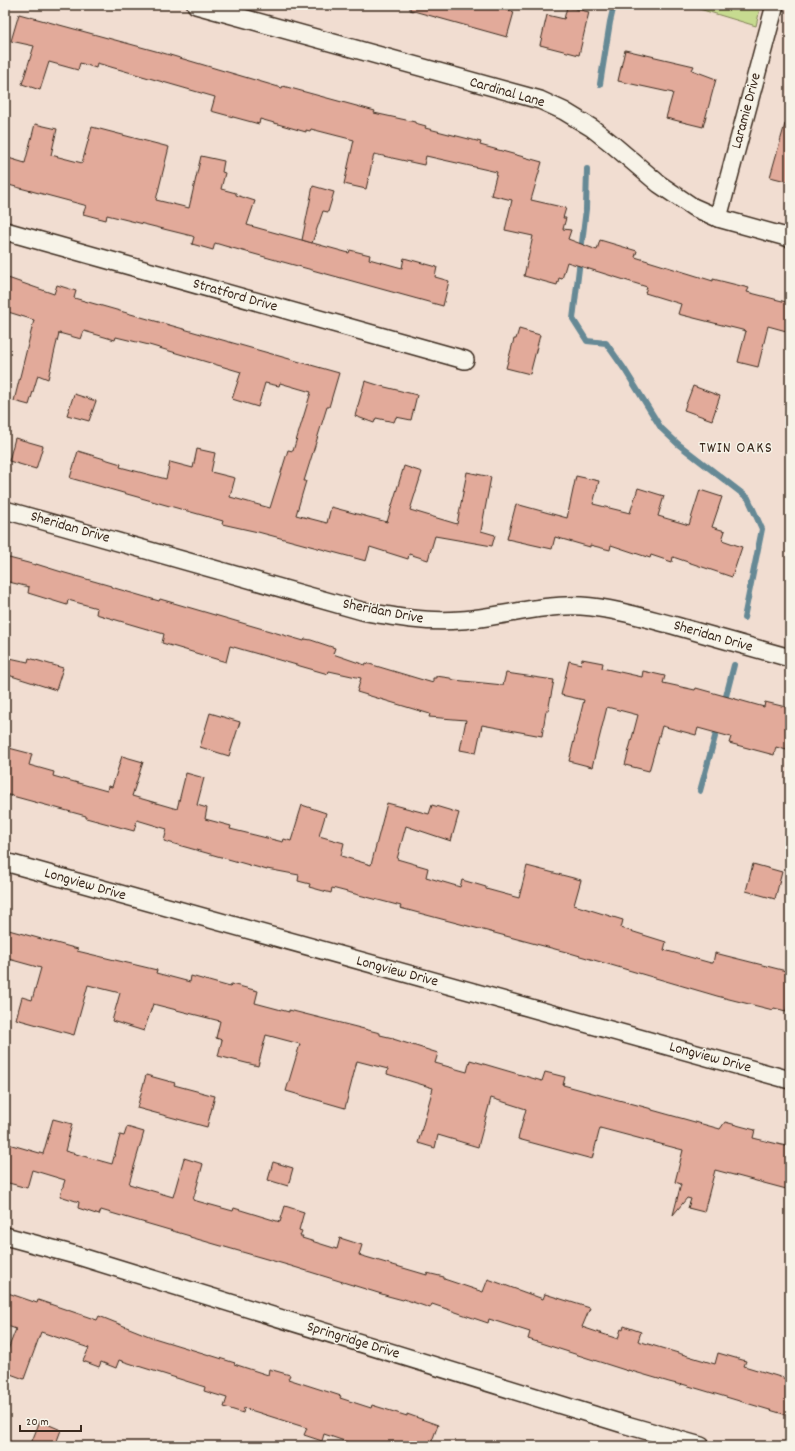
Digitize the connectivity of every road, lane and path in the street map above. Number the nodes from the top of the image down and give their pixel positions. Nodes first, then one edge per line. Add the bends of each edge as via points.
1 (196, 5) edge
2 (776, 5) edge
3 (718, 218) junction
4 (5, 231) edge
5 (790, 238) edge
6 (464, 360) dead end
7 (5, 510) edge
8 (790, 658) edge
9 (5, 862) edge
10 (790, 1080) edge
11 (5, 1236) edge
12 (701, 1446) edge

1 - 3 street, Cardinal Lane via 540,100 592,128 659,184 693,207
2 - 3 street, Laramie Drive
3 - 5 street, Cardinal Lane
4 - 6 street, Stratford Drive
7 - 8 street, Sheridan Drive via 376,614 412,620 460,620 558,606 583,606 647,618
9 - 10 street, Longview Drive
11 - 12 street, Springridge Drive via 75,1255

